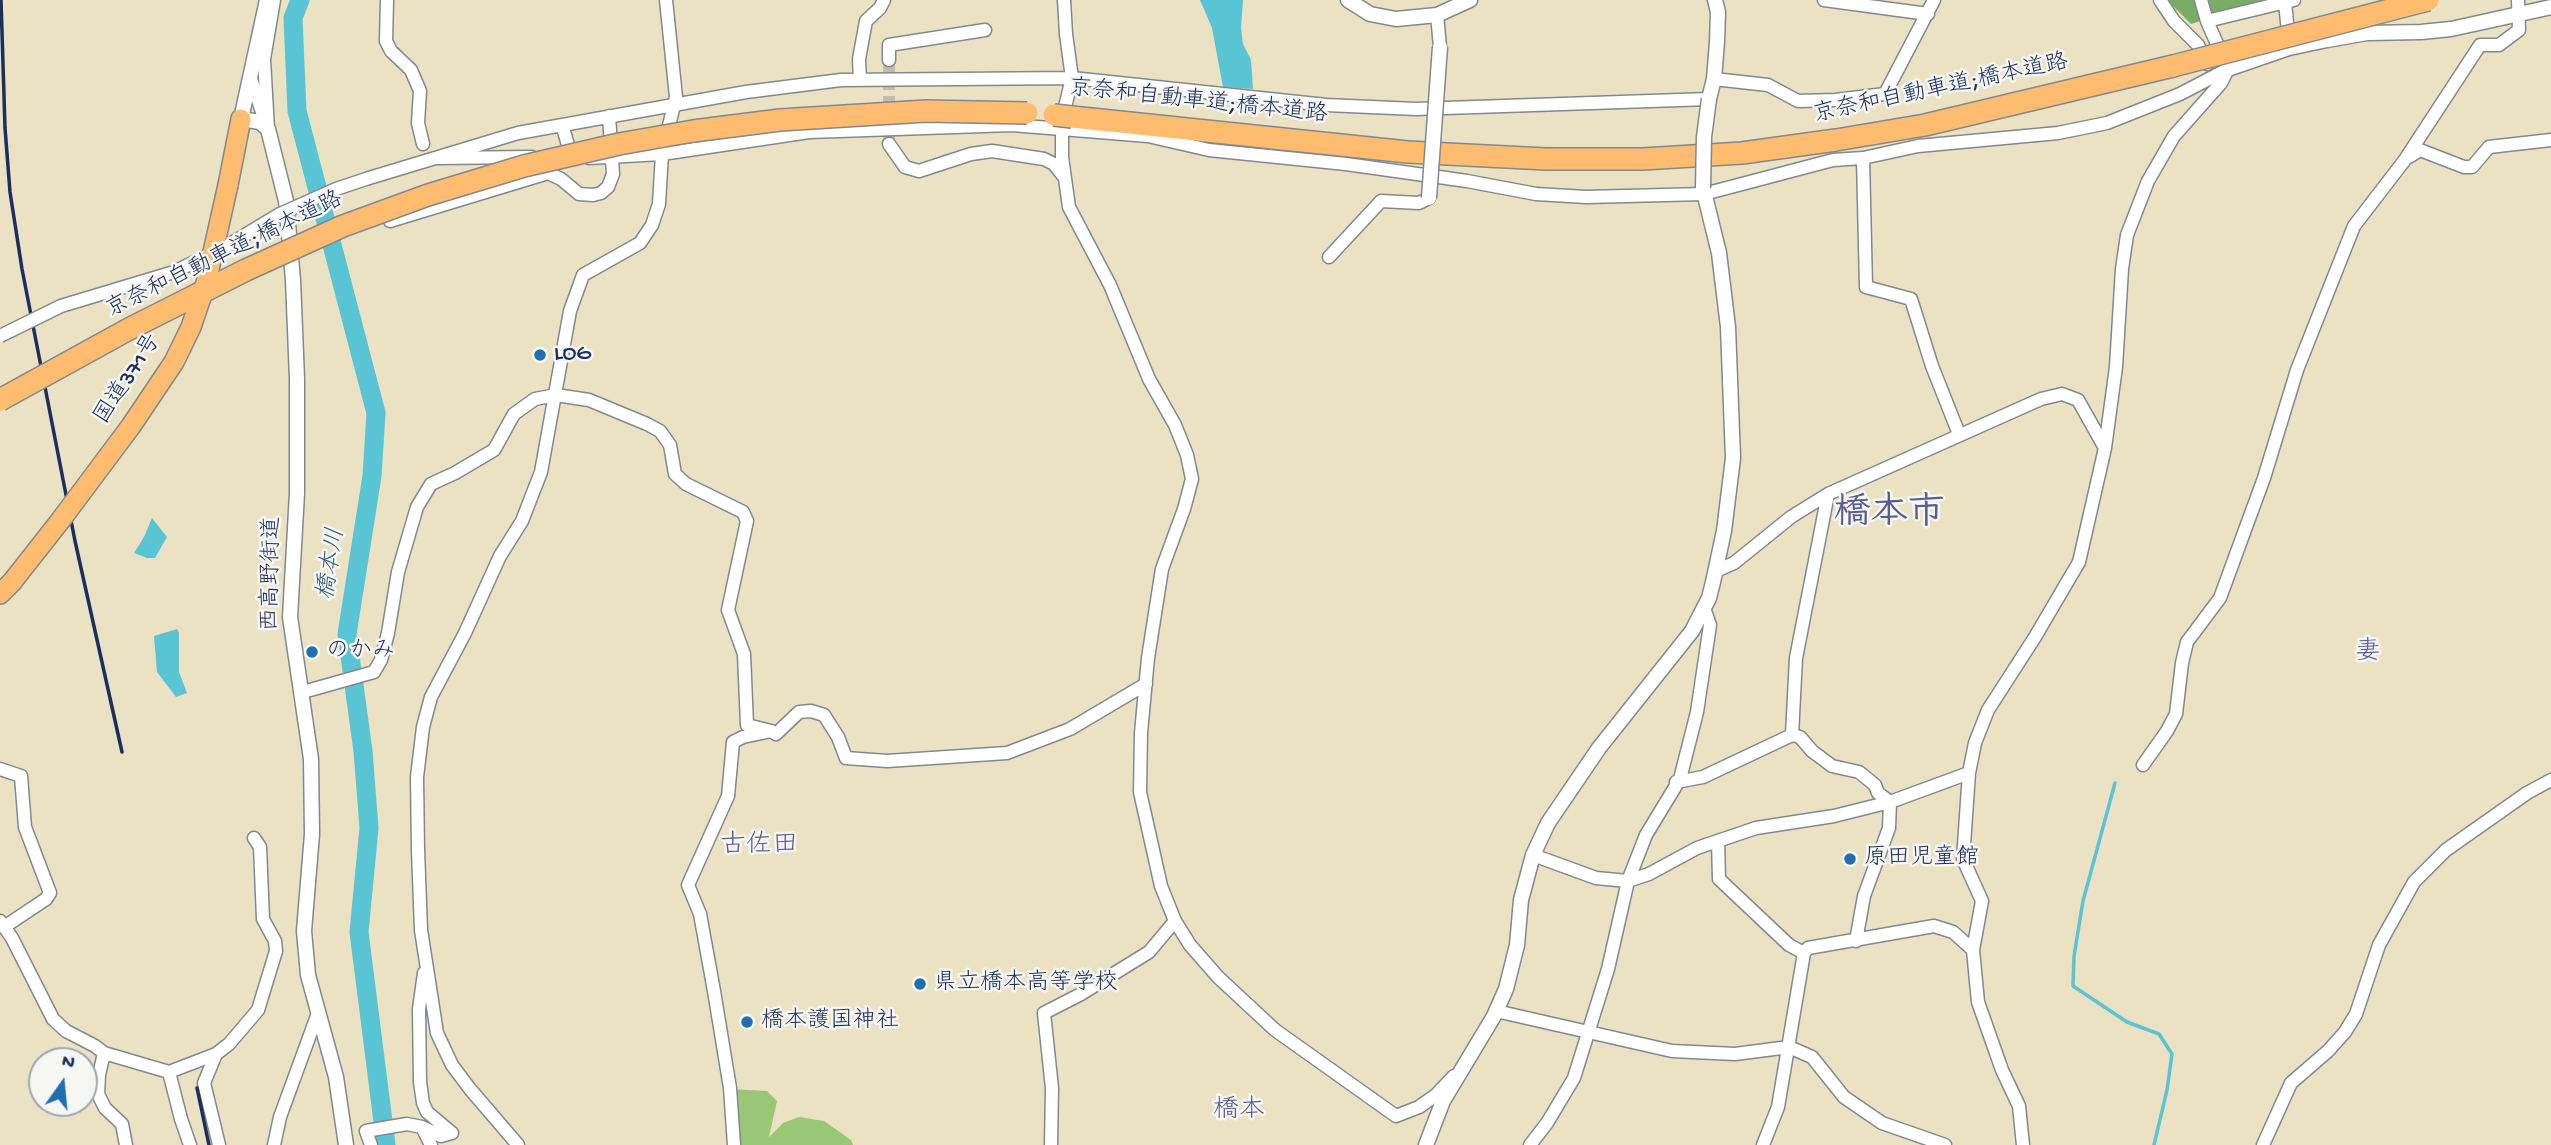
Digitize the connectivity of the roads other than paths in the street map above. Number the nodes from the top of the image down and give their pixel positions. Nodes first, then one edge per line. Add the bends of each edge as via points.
1 (267, 0) edge
2 (274, 0) edge
3 (387, 0) edge
4 (666, 0) edge
5 (884, 0) edge
6 (1064, 0) edge
7 (1348, 0) edge
8 (1470, 0) edge
9 (1715, 0) edge
10 (1824, 0) edge
11 (1934, 0) edge
12 (2160, 0) edge
13 (2201, 0) edge
14 (2428, 0) edge
15 (2289, 2) edge
16 (2519, 7) edge
17 (2551, 7) edge
18 (1928, 14) junction
19 (1437, 15) junction
20 (2207, 21) junction
21 (985, 30) dead end
22 (1440, 47) joint
23 (2289, 48) junction
24 (889, 60) dead end
25 (2228, 69) junction
26 (250, 76) junction
27 (1072, 78) junction
28 (1714, 79) junction
29 (2217, 79) junction
30 (860, 80) junction
31 (1709, 99) junction
32 (674, 104) junction
33 (609, 116) junction
34 (241, 119) junction
35 (1063, 120) junction
36 (562, 125) junction
37 (268, 129) junction
38 (2551, 140) edge
39 (422, 144) dead end
40 (889, 144) tunnel mouth
41 (662, 154) junction
42 (436, 158) junction
43 (613, 158) junction
44 (1863, 158) junction
45 (572, 159) junction
46 (2404, 161) junction
47 (1065, 178) junction
48 (1703, 191) junction
49 (1429, 198) joint
50 (390, 221) dead end
51 (1329, 257) dead end
52 (0, 336) edge
53 (556, 396) junction
54 (0, 400) edge
55 (1959, 434) junction
56 (2105, 448) junction
57 (1828, 494) junction
58 (1716, 571) junction
59 (0, 594) edge
60 (1703, 608) junction
61 (1146, 684) junction
62 (303, 692) junction
63 (771, 731) junction
64 (1792, 735) junction
65 (2144, 765) dead end
66 (0, 769) edge
67 (1969, 773) junction
68 (2551, 780) edge
69 (1676, 782) junction
70 (1890, 802) junction
71 (254, 838) dead end
72 (1718, 841) junction
73 (1533, 855) junction
74 (1628, 881) junction
75 (1175, 921) junction
76 (2, 924) edge
77 (1856, 941) junction
78 (1973, 950) junction
79 (1804, 953) junction
80 (426, 964) junction
81 (1496, 1011) junction
82 (318, 1013) junction
83 (1590, 1031) junction
84 (1789, 1047) junction
85 (104, 1053) junction
86 (216, 1054) junction
87 (1466, 1063) junction
88 (169, 1072) junction
89 (422, 1127) junction
90 (126, 1145) edge
91 (190, 1145) edge
92 (219, 1145) edge
93 (274, 1145) edge
94 (346, 1145) edge
95 (371, 1145) edge
96 (431, 1145) edge
97 (519, 1145) edge
98 (734, 1145) edge
99 (1051, 1145) edge
100 (1426, 1145) edge
101 (1530, 1145) edge
102 (1763, 1145) edge
103 (1945, 1145) edge
104 (2024, 1145) edge
105 (2263, 1145) edge

1 - 26 street
2 - 37 street, 西高野街道 via 264,59
3 - 39 street via 387,41 411,70 420,91
4 - 32 street
5 - 30 street via 866,21
6 - 27 street
7 - 19 street via 1370,14 1396,19
8 - 19 street
9 - 28 street
10 - 18 street
11 - 18 street
12 - 29 street via 2198,45
13 - 20 street
14 - 35 highway, 京奈和自動車道;橋本道路, bridge via 1925,125 1742,153 1546,159 1408,152
15 - 20 street
15 - 23 street
16 - 17 street
16 - 23 street via 2451,29 2367,33
16 - 46 street via 2519,30 2499,45 2480,46 2470,57
18 - 28 street via 1885,94 1798,101 1768,85
19 - 22 street
20 - 25 street
21 - 24 street via 889,45
22 - 49 street, bridge
23 - 25 street
25 - 29 street
26 - 34 street
26 - 37 street
27 - 30 street
27 - 31 street via 1290,101 1416,108
27 - 35 street
28 - 31 street
29 - 44 street via 2108,122 2058,133 1919,146
29 - 56 street via 2174,136 2148,181 2127,235
30 - 32 street
31 - 48 street, bridge
32 - 33 street
32 - 41 street
33 - 36 street
33 - 43 street
34 - 37 street via 260,122
34 - 59 highway, 国道371号, bridge via 206,283 174,362 60,521
35 - 41 street via 841,130
35 - 47 street
35 - 48 street via 1209,150 1346,164 1536,194 1586,197
35 - 54 highway, 京奈和自動車道;橋本道路, bridge via 1027,113 926,111 780,120 631,142 524,166 343,226 128,329
36 - 42 street
36 - 45 street
37 - 62 street, 西高野街道 via 286,201 293,279 297,493 290,617
38 - 46 street via 2489,146 2472,167 2420,150
40 - 47 street via 905,167 919,171 992,151 1044,159
41 - 43 street
41 - 53 street via 659,204 652,225 640,243 583,275 570,311
42 - 45 street
42 - 52 street, bridge via 336,190 174,272 61,306
43 - 45 street
43 - 50 street via 608,187 593,195 572,191 548,173
44 - 48 street via 1833,160
44 - 55 street via 1866,287 1911,299
46 - 65 street via 2354,226 2297,370 2220,598 2187,642 2176,714
47 - 61 street via 1069,207 1175,425 1192,479 1162,569
48 - 58 street via 1719,253 1728,327 1733,458
49 - 51 street via 1419,203 1381,201
53 - 62 street via 535,399 514,414 494,450 431,484 413,516 388,633 374,672
53 - 63 street via 589,400 660,431 670,445 675,474 743,512 747,522 728,610 744,654 747,724
53 - 80 street via 541,472 522,521 431,697 423,727 417,777
55 - 56 street via 2041,398 2062,394 2078,400
55 - 57 street
56 - 67 street via 2078,562 1988,710
57 - 58 street via 1734,563
57 - 64 street via 1796,658
58 - 60 street
60 - 69 street via 1710,625 1697,712
60 - 73 street via 1692,631 1577,780
61 - 63 street via 1070,729 1007,753 887,761 846,758 824,715 811,711 799,712 776,734
61 - 75 street via 1140,792 1161,886
62 - 82 street, 西高野街道 via 311,759 312,834 304,931
63 - 98 street via 733,743 727,796 688,885 700,914 714,991
64 - 69 street via 1703,776
64 - 70 street via 1832,766 1859,772
66 - 76 street via 21,776 27,835 50,893
67 - 70 street
67 - 78 street via 1962,859 1982,901
68 - 105 street via 2446,850 2414,882 2379,945 2356,1014 2328,1051 2291,1083
69 - 74 street via 1646,835
70 - 72 street via 1756,828
70 - 77 street via 1889,828 1864,896
71 - 86 street via 260,847 263,919 276,951 258,1010
72 - 74 street
72 - 79 street via 1719,879 1789,945
73 - 74 street via 1595,878
73 - 81 street via 1521,900 1517,945
74 - 83 street
75 - 87 street via 1218,977 1275,1030 1398,1116 1436,1095
75 - 99 street via 1149,952 1044,1013 1052,1088
76 - 85 street via 53,1019
77 - 78 street via 1934,926 1954,932
77 - 79 street via 1808,948
78 - 104 street via 1978,1002 2019,1106
79 - 84 street
80 - 89 street via 419,1009 423,1103 452,1133 441,1136
80 - 97 street via 437,1033 452,1065
81 - 83 street
81 - 87 street
82 - 93 street
82 - 94 street, 西高野街道 via 336,1077
83 - 84 street via 1672,1051 1735,1054
83 - 101 street via 1574,1078
84 - 102 street via 1778,1107
84 - 103 street via 1812,1057 1844,1097 1882,1123
85 - 88 street
85 - 90 street via 98,1094 104,1108 122,1124
86 - 88 street
86 - 92 street via 204,1083
87 - 100 street via 1437,1111
88 - 91 street
89 - 95 street via 407,1124 366,1131
89 - 96 street

